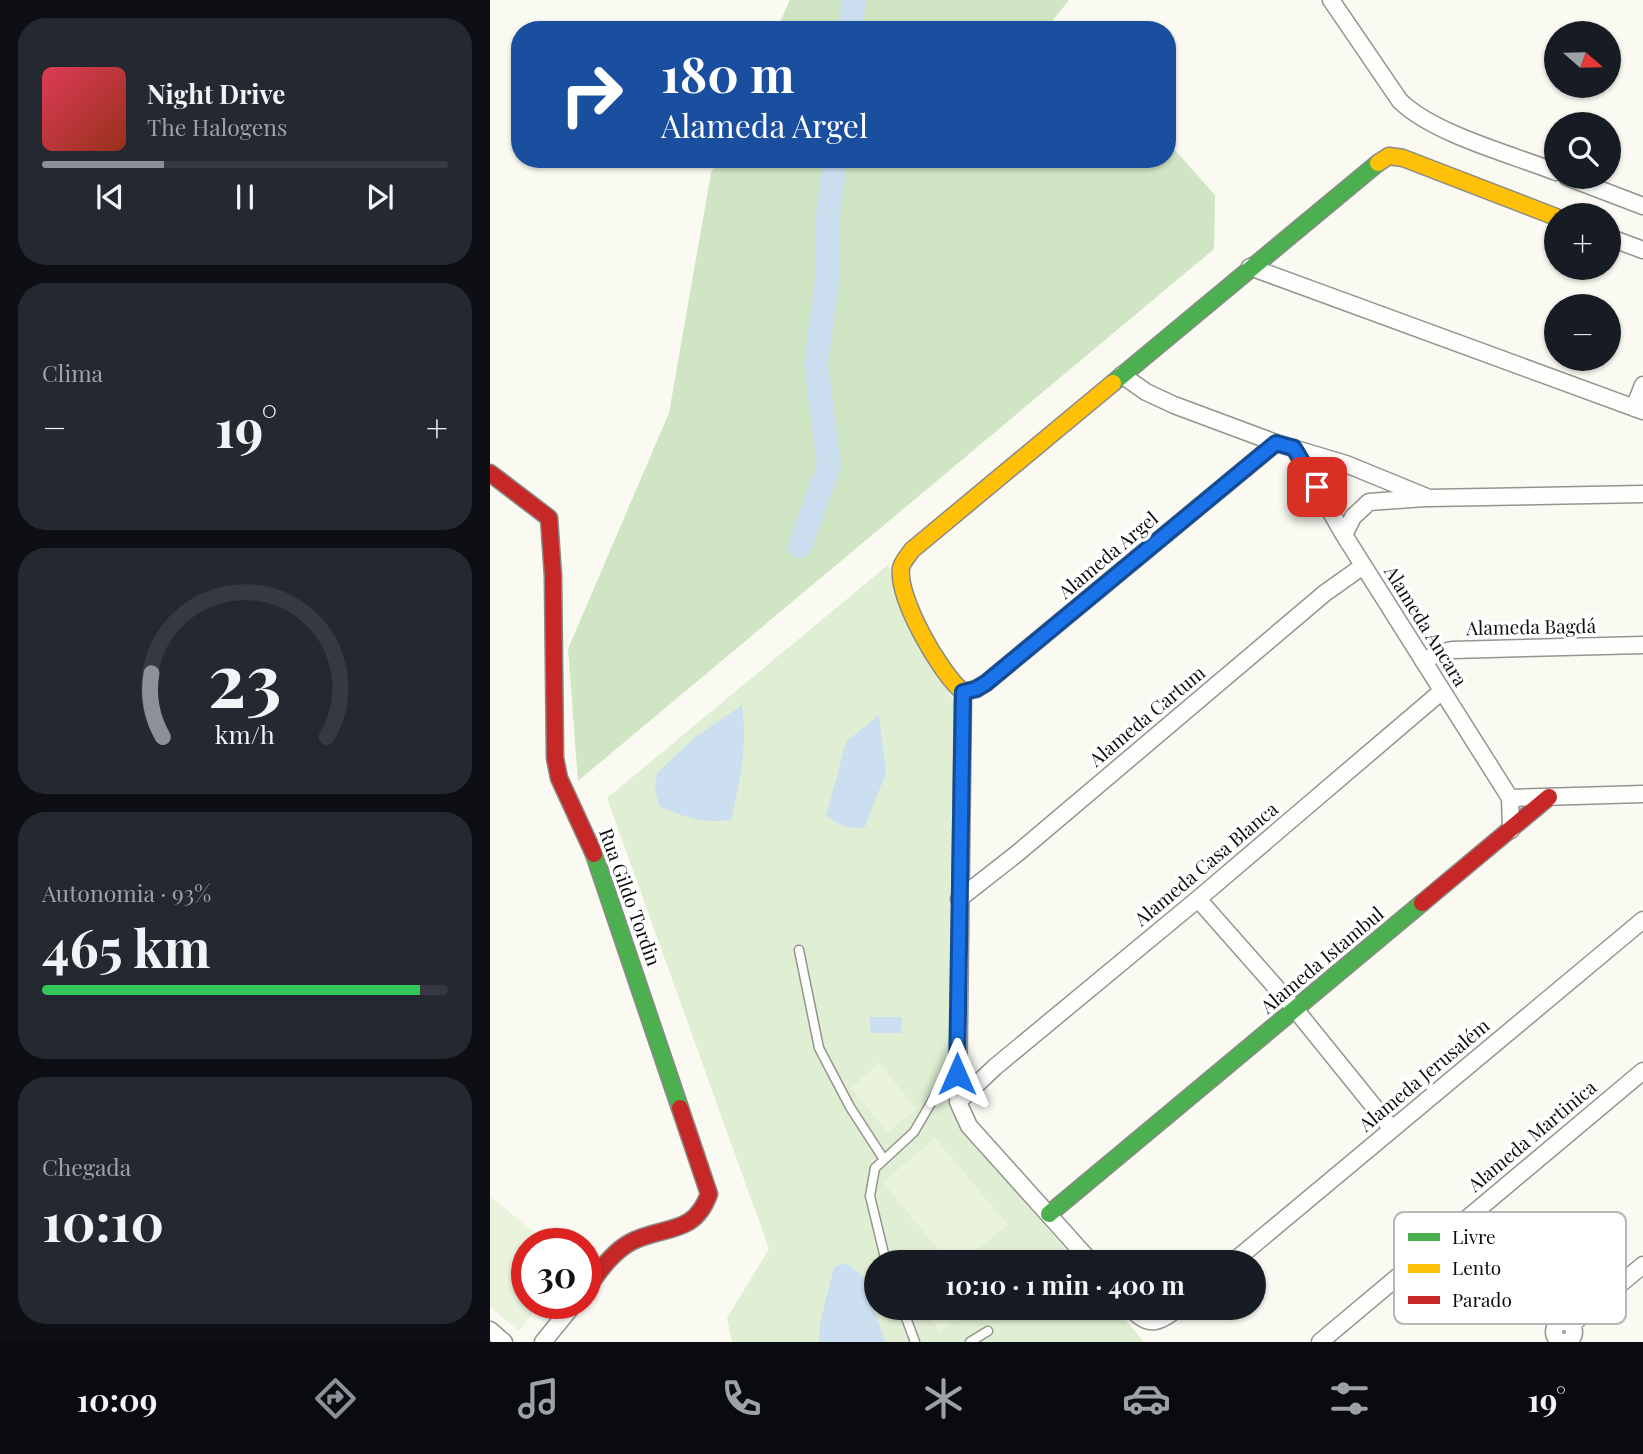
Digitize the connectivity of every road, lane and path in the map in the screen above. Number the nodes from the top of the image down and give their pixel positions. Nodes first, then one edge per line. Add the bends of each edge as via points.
1 (1331, 0) edge
2 (1544, 167) edge
3 (1598, 189) edge
4 (1643, 206) edge
5 (1544, 212) edge
6 (1621, 242) edge
7 (1643, 250) edge
8 (1250, 267) junction
9 (1122, 375) junction
10 (1643, 385) edge
11 (1639, 410) edge
12 (1276, 443) junction
13 (1294, 448) junction
14 (490, 472) edge
15 (1643, 494) edge
16 (1429, 498) junction
17 (1343, 535) junction
18 (1363, 566) junction
19 (1643, 645) edge
20 (1423, 661) junction
21 (1442, 691) junction
22 (963, 692) junction
23 (1643, 794) edge
24 (1549, 797) junction
25 (1510, 799) junction
26 (1511, 830) junction
27 (959, 899) junction
28 (1198, 899) junction
29 (1643, 920) edge
30 (799, 950) dead end
31 (1295, 1009) junction
32 (1643, 1071) edge
33 (957, 1072) junction
34 (958, 1102) junction
35 (1392, 1129) junction
36 (883, 1158) junction
37 (1475, 1212) edge
38 (1049, 1214) junction
39 (883, 1250) edge
40 (1080, 1250) edge
41 (1247, 1250) edge
42 (1643, 1265) edge
43 (602, 1269) edge
44 (1394, 1280) edge
45 (1626, 1280) edge
46 (562, 1319) edge
47 (907, 1320) edge
48 (490, 1331) edge
49 (988, 1331) dead end
50 (504, 1342) edge
51 (543, 1342) edge
52 (915, 1342) edge
53 (970, 1342) edge
54 (1320, 1342) edge

1 - 2 street via 1411,111
3 - 4 street
5 - 8 street via 1389,156
6 - 7 street
8 - 9 street
8 - 11 street
9 - 12 street via 1174,405
9 - 22 street via 912,550 901,565 901,580 929,645 942,670
10 - 11 street
12 - 13 street
12 - 22 street, Alameda Argel via 986,683
13 - 16 street
13 - 17 street, Alameda Ancara
14 - 43 street, Rua Gildo Tordin via 548,518 559,778 592,848 709,1194 697,1219 631,1242
15 - 16 street
16 - 17 street via 1369,502
17 - 18 street, Alameda Ancara
18 - 20 street, Alameda Ancara
18 - 27 street, Alameda Cartum
19 - 20 street, Alameda Bagdá via 1452,650
20 - 21 street, Alameda Ancara
21 - 25 street, Alameda Ancara
21 - 28 street, Alameda Casa Blanca
22 - 27 street
23 - 24 street
24 - 25 street
24 - 26 street, Alameda Istambul
25 - 26 street
26 - 31 street, Alameda Istambul
27 - 33 street
28 - 31 street
28 - 34 street, Alameda Casa Blanca
29 - 35 street, Alameda Jerusalém
30 - 36 lane via 819,1048
31 - 35 street
31 - 38 street, Alameda Istambul
32 - 37 street, Alameda Martinica
33 - 34 street
33 - 36 lane via 935,1096 914,1132
34 - 38 street via 969,1126
35 - 41 street, Alameda Jerusalém
36 - 39 lane via 875,1168 870,1196
38 - 40 street
42 - 45 street
44 - 54 street, Alameda Martinica
46 - 51 street
47 - 52 lane
48 - 50 street
49 - 53 lane

